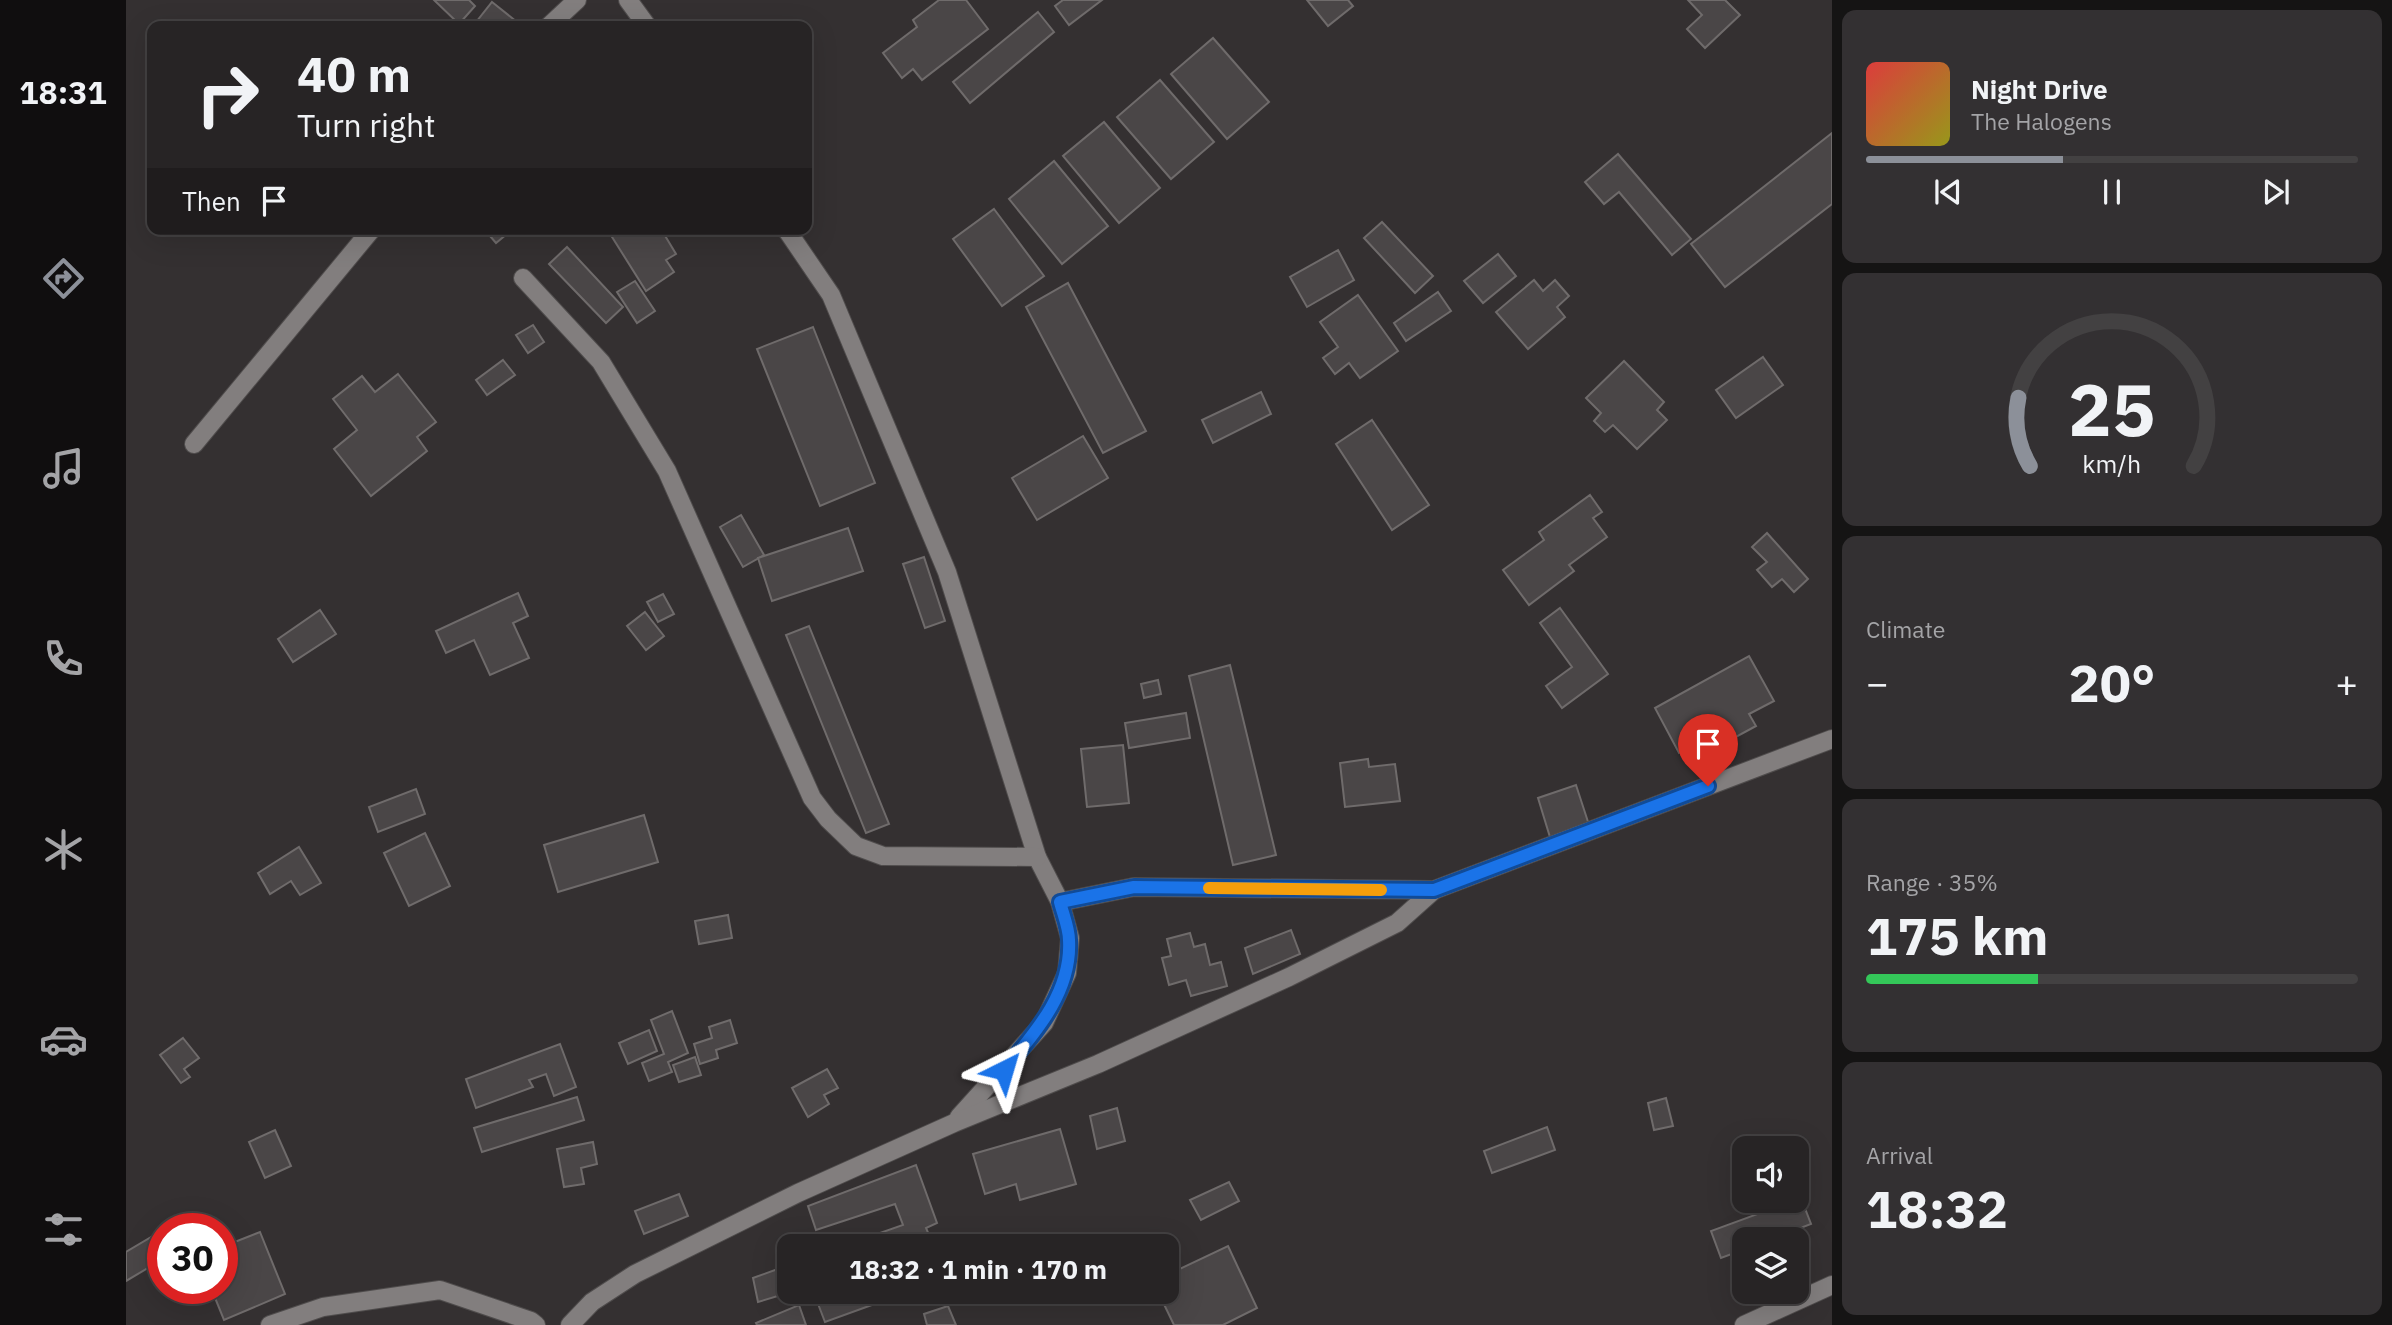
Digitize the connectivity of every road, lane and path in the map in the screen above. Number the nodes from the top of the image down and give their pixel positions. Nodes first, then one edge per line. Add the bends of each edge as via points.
1 (577, 0) edge
2 (628, 0) edge
3 (554, 21) edge
4 (644, 21) edge
5 (367, 235) edge
6 (790, 235) edge
7 (523, 278) dead end
8 (194, 444) dead end
9 (1832, 739) edge
10 (1037, 857) junction
11 (1434, 890) junction
12 (1060, 902) junction
13 (954, 1122) junction
14 (1832, 1285) edge
15 (270, 1325) edge
16 (536, 1325) edge
17 (570, 1325) edge
18 (1744, 1325) edge

1 - 3 street
2 - 4 street
5 - 8 street
6 - 10 street via 831,295 947,572
7 - 10 street via 601,362 667,471 812,798 828,819 856,846 883,856
9 - 11 street
10 - 12 street
11 - 12 street via 1134,887
11 - 13 street via 1397,923 1289,977
12 - 13 street via 1070,938 1067,973 1044,1023
13 - 17 street via 635,1274 592,1302
14 - 18 street
15 - 16 street via 323,1307 440,1290

